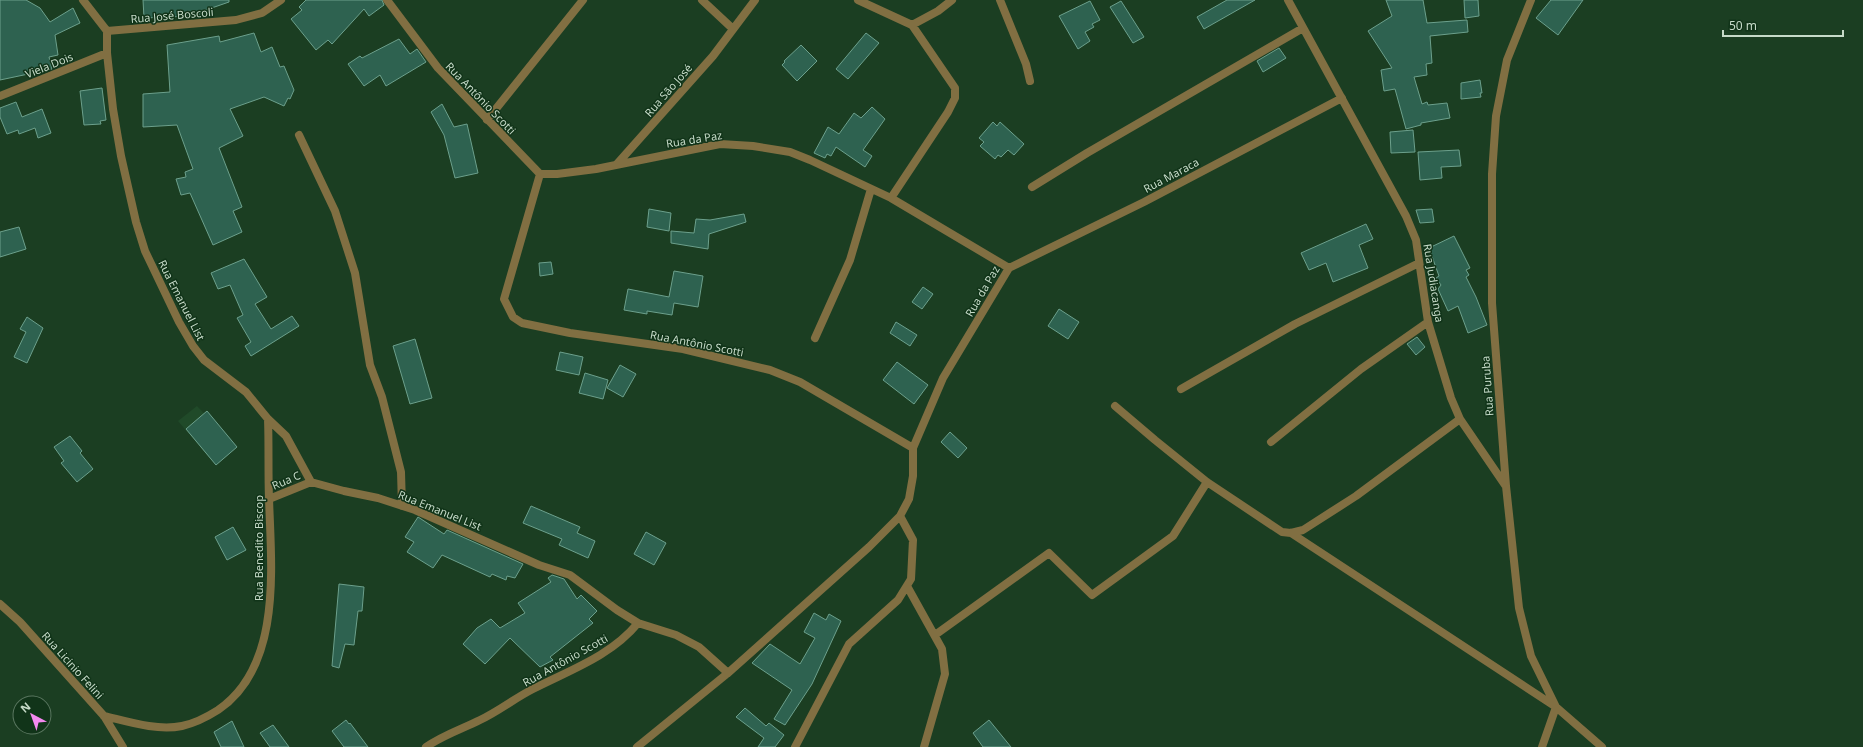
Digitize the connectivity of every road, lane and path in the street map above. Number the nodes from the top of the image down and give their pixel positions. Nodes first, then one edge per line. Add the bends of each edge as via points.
1 (83, 0) edge
2 (281, 0) edge
3 (387, 0) edge
4 (583, 0) edge
5 (702, 0) edge
6 (755, 0) edge
7 (858, 0) edge
8 (952, 0) edge
9 (1000, 0) edge
10 (1288, 0) edge
11 (1531, 0) edge
12 (912, 25) junction
13 (1303, 28) junction
14 (733, 29) junction
15 (107, 31) junction
16 (107, 53) junction
17 (1030, 81) dead end
18 (0, 96) edge
19 (1342, 98) junction
20 (487, 120) junction
21 (299, 135) dead end
22 (617, 164) junction
23 (540, 174) junction
24 (1032, 187) dead end
25 (871, 189) junction
26 (891, 198) junction
27 (1419, 263) junction
28 (1009, 268) junction
29 (1428, 322) junction
30 (815, 338) dead end
31 (1181, 389) dead end
32 (1115, 406) dead end
33 (268, 419) junction
34 (1460, 419) junction
35 (1271, 442) dead end
36 (913, 448) junction
37 (311, 482) junction
38 (1207, 482) junction
39 (1506, 486) junction
40 (269, 499) junction
41 (402, 506) junction
42 (900, 516) junction
43 (1291, 533) junction
44 (907, 586) junction
45 (0, 604) edge
46 (638, 623) junction
47 (935, 635) junction
48 (728, 673) junction
49 (1556, 707) junction
50 (104, 716) junction
51 (123, 747) edge
52 (426, 747) edge
53 (638, 747) edge
54 (795, 747) edge
55 (924, 747) edge
56 (1542, 747) edge
57 (1602, 747) edge

1 - 15 street
2 - 15 street, Rua José Boscoli via 262,14 236,20
3 - 20 street, Rua Antônio Scotti via 438,68
4 - 20 street
5 - 14 street
6 - 14 street, Rua São José
7 - 12 street
8 - 12 street
9 - 17 street via 1026,64
10 - 13 street, Rua Judiacanga
11 - 39 street, Rua Puruba via 1507,60 1496,116 1492,174 1492,302
12 - 26 street via 949,77 955,88 955,98
13 - 19 street, Rua Judiacanga
13 - 24 street
14 - 22 street, Rua São José via 713,56
15 - 16 street, Rua Emanuel List
16 - 18 street, Viela Dois
16 - 33 street, Rua Emanuel List via 121,156 145,251 179,322 198,354 246,392
19 - 27 street, Rua Judiacanga via 1406,216 1416,240
19 - 28 street, Rua Maraca via 1144,202
20 - 23 street, Rua Antônio Scotti
21 - 41 street via 335,211 355,273 370,365 382,397 401,472
22 - 23 street, Rua da Paz via 596,169
22 - 25 street, Rua da Paz via 720,144 753,146 790,152
23 - 36 street, Rua Antônio Scotti via 504,299 513,317 522,323 536,326 683,349 770,370 800,382
25 - 26 street, Rua da Paz
25 - 30 street via 850,260
26 - 28 street, Rua da Paz
27 - 29 street, Rua Judiacanga
27 - 31 street via 1295,324
28 - 36 street, Rua da Paz via 943,378
29 - 34 street, Rua Judiacanga
29 - 35 street via 1361,369
32 - 38 street
33 - 37 street, Rua Emanuel List via 286,436
33 - 40 street, Rua Benedito Biscop
34 - 39 street, Rua Judiacanga
34 - 43 street via 1356,496 1303,530
36 - 42 street via 913,476 909,499
37 - 40 street, Rua C
37 - 41 street, Rua Emanuel List
38 - 43 street via 1282,532
38 - 47 street via 1173,536 1092,595 1049,553
39 - 49 street, Rua Puruba via 1519,608 1531,656
40 - 50 street, Rua Benedito Biscop via 271,597 268,620 264,641 256,661 236,694 227,704 209,715 182,726 151,726
41 - 46 street, Rua Emanuel List via 456,527 539,565 570,575
42 - 44 street via 913,540 911,579
42 - 48 street
43 - 49 street
44 - 47 street
44 - 54 street via 898,600 849,644
45 - 50 street, Rua Licinio Felini via 20,622
46 - 48 street via 670,633 699,647
46 - 52 street, Rua Antônio Scotti via 627,636 609,650
47 - 55 street via 942,649 945,674
48 - 53 street
49 - 56 street
49 - 57 street, Rua Puruba
50 - 51 street, Rua Licinio Felini

